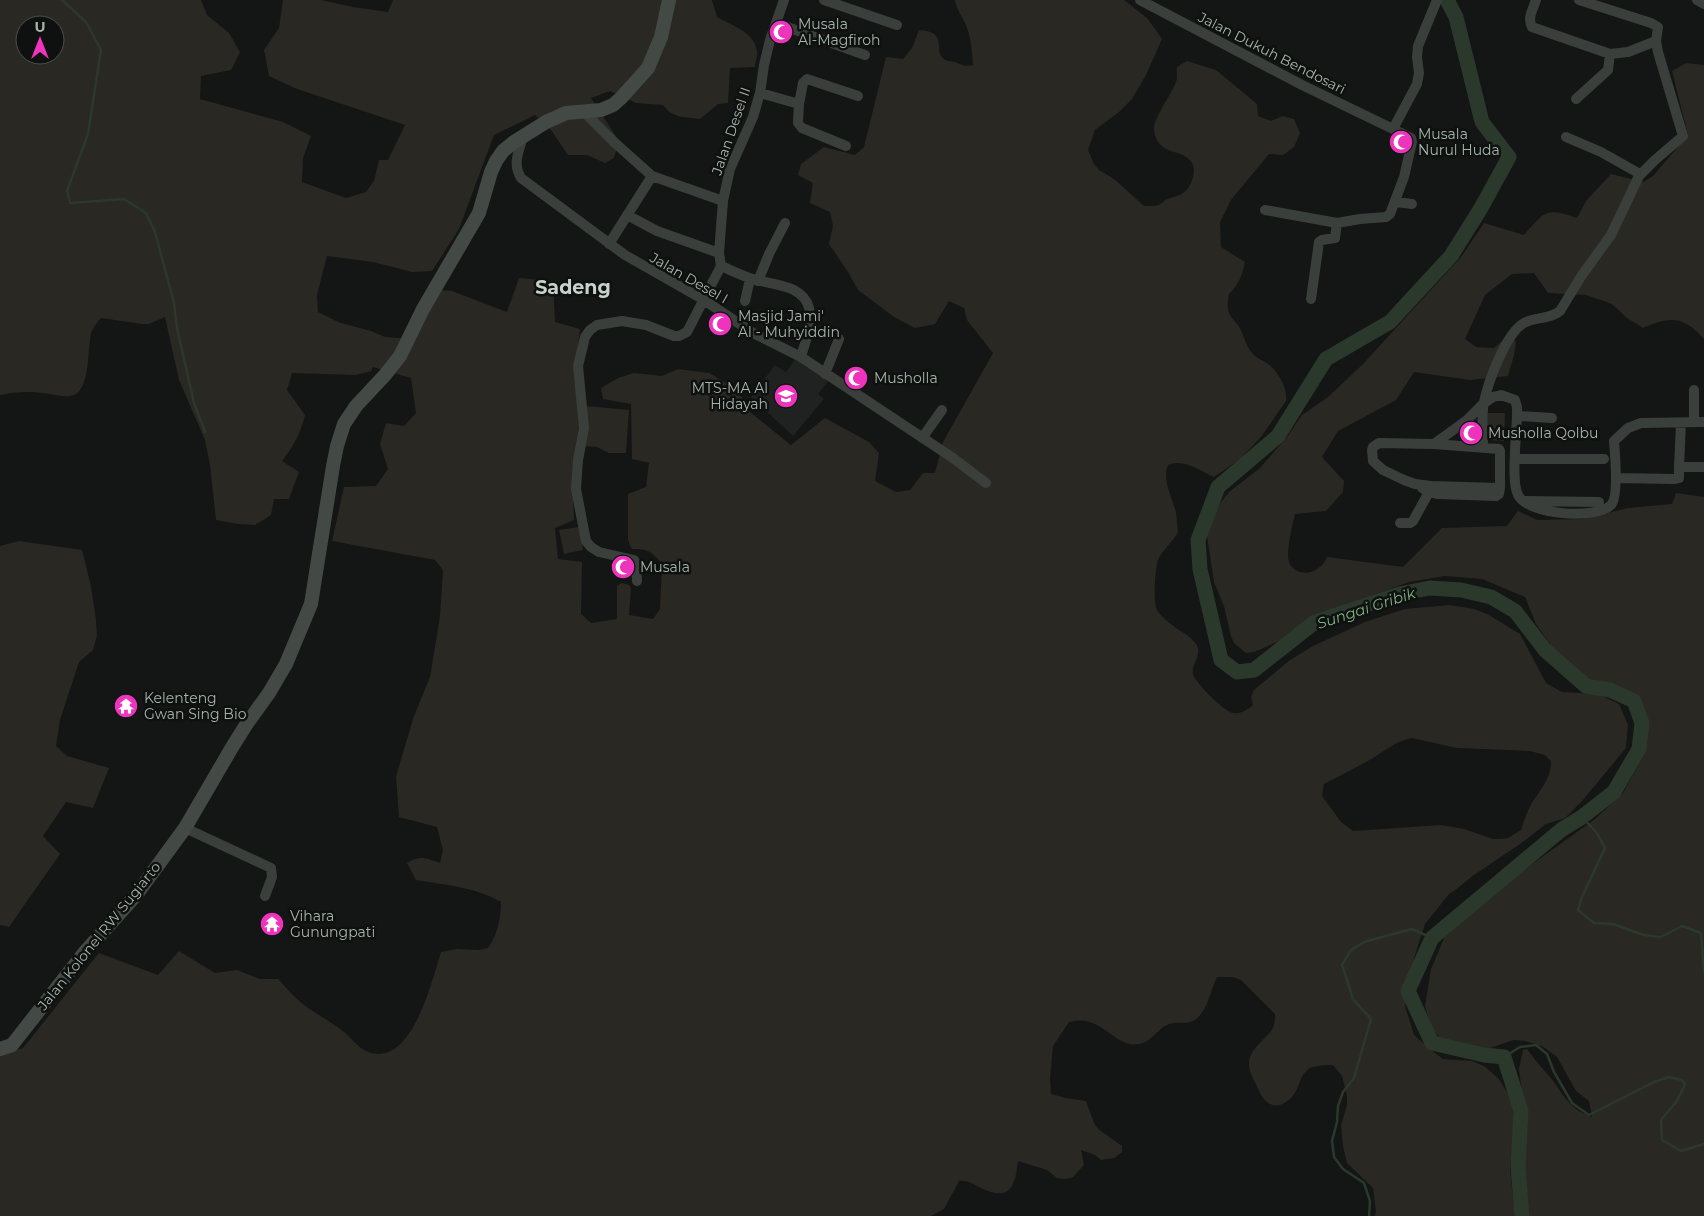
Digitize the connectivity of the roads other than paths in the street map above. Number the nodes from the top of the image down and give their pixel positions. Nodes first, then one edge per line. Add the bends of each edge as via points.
1 (669, 0) edge
2 (784, 0) edge
3 (824, 0) edge
4 (1140, 0) edge
5 (1437, 0) edge
6 (1536, 0) edge
7 (1579, 0) edge
8 (1697, 0) edge
9 (1704, 4) edge
10 (776, 23) junction
11 (897, 25) dead end
12 (1656, 41) junction
13 (1610, 54) junction
14 (865, 55) dead end
15 (760, 93) junction
16 (858, 96) dead end
17 (1576, 100) dead end
18 (799, 104) junction
19 (584, 112) junction
20 (1393, 129) junction
21 (523, 136) junction
22 (1566, 137) dead end
23 (846, 146) dead end
24 (1640, 174) junction
25 (652, 176) junction
26 (723, 201) junction
27 (1396, 202) junction
28 (1412, 204) dead end
29 (1265, 210) dead end
30 (627, 215) junction
31 (786, 223) dead end
32 (1337, 223) junction
33 (609, 244) junction
34 (719, 253) junction
35 (721, 266) junction
36 (754, 280) junction
37 (1311, 299) dead end
38 (704, 300) junction
39 (745, 301) dead end
40 (839, 339) dead end
41 (802, 357) junction
42 (825, 374) junction
43 (1694, 390) dead end
44 (1484, 403) junction
45 (942, 410) dead end
46 (1518, 416) junction
47 (1552, 418) dead end
48 (1699, 422) edge
49 (1681, 423) junction
50 (922, 438) junction
51 (1434, 444) junction
52 (1483, 448) junction
53 (1515, 459) junction
54 (1604, 459) dead end
55 (1679, 466) junction
56 (1704, 467) edge
57 (1616, 478) junction
58 (986, 483) dead end
59 (1415, 484) junction
60 (1500, 488) junction
61 (1429, 492) junction
62 (1522, 502) junction
63 (1599, 502) dead end
64 (1400, 523) dead end
65 (637, 581) dead end
66 (185, 828) junction
67 (264, 896) dead end
68 (0, 1049) edge

1 - 19 main road, Jalan Kolonel RW Sugiarto via 661,37 648,68 613,105
2 - 10 street, Jalan Desel II
3 - 11 street
4 - 20 street, Jalan Dukuh Bendosari via 1302,86
5 - 20 street via 1420,39 1417,84
6 - 13 street via 1530,17 1532,27
7 - 12 street via 1656,24
8 - 9 street
10 - 14 street
10 - 15 street, Jalan Desel II
12 - 13 street via 1628,52
12 - 24 street via 1684,136
13 - 17 street via 1608,70
15 - 18 street
15 - 26 street, Jalan Desel II via 754,117 730,170
16 - 18 street via 807,80 803,83
18 - 23 street via 798,123 802,128
19 - 21 main road, Jalan Kolonel RW Sugiarto via 566,113
19 - 25 street
20 - 27 street, Jalan Dukuh Bendosari via 1412,140
21 - 33 street, Jalan Desel I via 516,163 521,178
21 - 66 main road, Jalan Kolonel RW Sugiarto via 508,146 496,161 479,213 423,309 400,356 344,424 334,459 313,593 300,632 270,694 241,733
22 - 24 street
24 - 44 street via 1611,234 1560,311 1532,319 1516,329 1502,352
25 - 26 street
25 - 30 street
26 - 34 street, Jalan Desel II
27 - 28 street
27 - 32 street, Jalan Dukuh Bendosari via 1386,217
29 - 32 street, Jalan Dukuh Bendosari
30 - 33 street
30 - 34 street
31 - 36 street
32 - 37 street via 1335,238 1320,242
33 - 38 street, Jalan Desel I
34 - 35 street, Jalan Desel II
35 - 36 street
35 - 38 street
36 - 39 street
36 - 41 street via 790,288 807,303 809,325
38 - 41 street, Jalan Desel I via 753,333
38 - 65 street via 687,332 682,335 674,336 646,325 622,321 597,326 585,337 578,366 584,428 576,489 586,540 599,552 634,560
40 - 42 street
41 - 42 street, Jalan Desel I
42 - 50 street, Jalan Desel I
43 - 48 street
44 - 46 street via 1493,396 1509,397 1515,400
44 - 51 street
44 - 52 street
45 - 50 street
46 - 47 street
46 - 53 street
48 - 49 street
49 - 55 street
49 - 57 street via 1641,423 1628,428 1614,440
50 - 58 street, Jalan Desel I
51 - 52 street
51 - 59 street via 1379,443 1373,447 1372,457 1376,464
52 - 60 street via 1500,450
53 - 54 street
53 - 62 street via 1516,490
55 - 56 street
55 - 57 street via 1678,478 1675,479
57 - 62 street via 1612,505 1597,512 1550,512
59 - 60 street
59 - 61 street
60 - 61 street via 1496,496
61 - 64 street via 1415,519 1410,523
62 - 63 street
66 - 67 street via 272,868
66 - 68 main road, Jalan Kolonel RW Sugiarto via 136,895 84,953 12,1045

